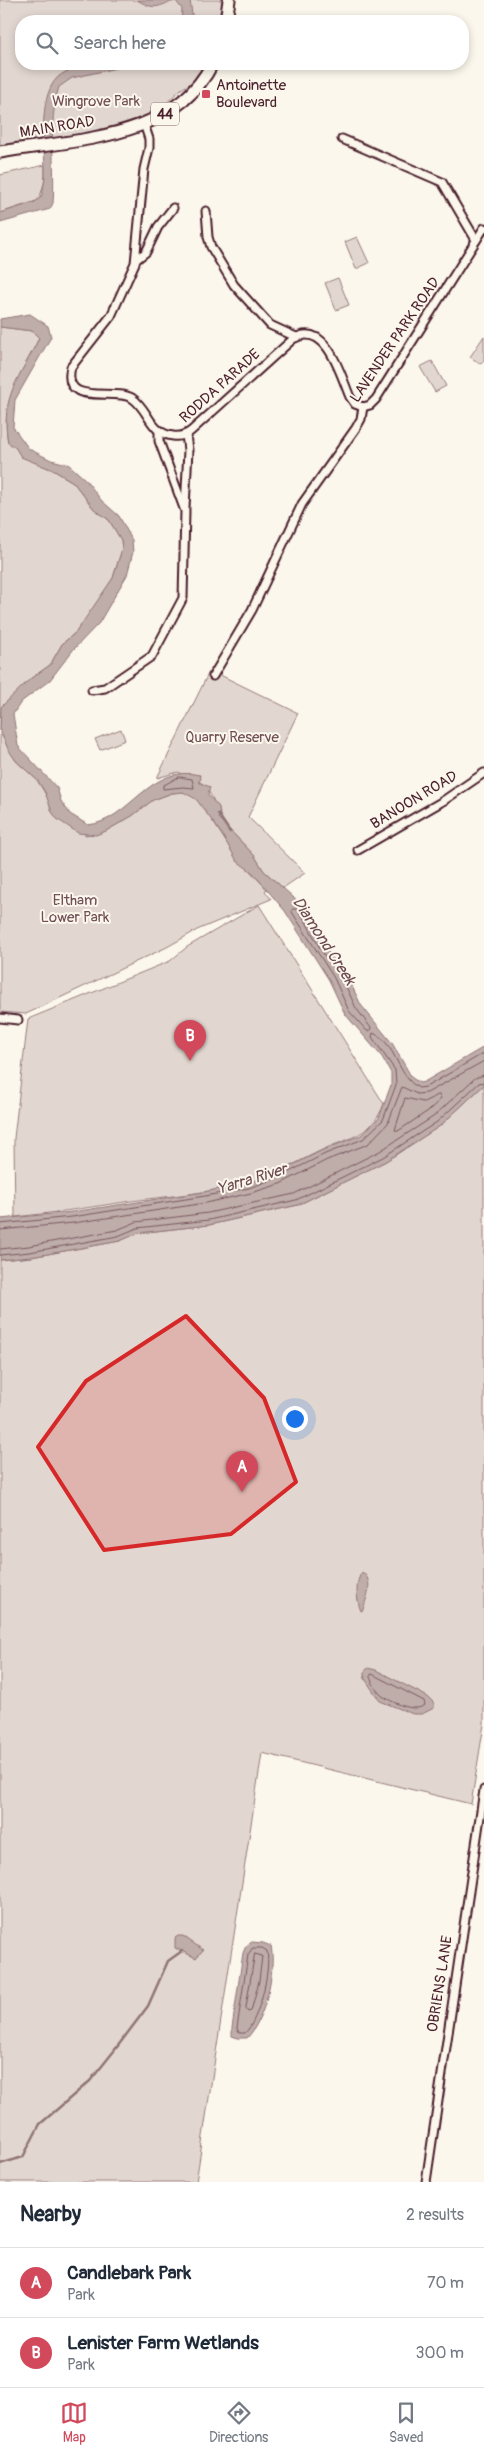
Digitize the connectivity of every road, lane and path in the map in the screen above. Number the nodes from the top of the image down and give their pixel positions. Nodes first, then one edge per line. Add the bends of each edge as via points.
1 (229, 0) edge
2 (227, 15) edge
3 (208, 70) edge
4 (144, 124) junction
5 (342, 139) dead end
6 (6, 151) edge
7 (173, 208) dead end
8 (206, 211) dead end
9 (484, 228) edge
10 (476, 240) junction
11 (137, 259) junction
12 (295, 338) junction
13 (363, 407) junction
14 (159, 431) junction
15 (186, 435) junction
16 (185, 511) junction
17 (212, 676) dead end
18 (92, 690) dead end
19 (484, 773) edge
20 (358, 850) dead end
21 (0, 1018) edge
22 (18, 1020) dead end
23 (484, 1790) edge
24 (426, 2182) edge

1 - 2 main road
3 - 4 main road, MAIN ROAD / 44 via 184,100
4 - 6 main road, MAIN ROAD / 44 via 99,136
4 - 11 street via 150,139 144,169
5 - 10 street via 442,182
7 - 11 street via 158,227 146,252
8 - 12 street via 211,247 234,285 270,325
9 - 10 street, LAVENDER PARK ROAD
10 - 13 street, LAVENDER PARK ROAD via 376,399
11 - 14 street via 114,312 73,363 70,378 73,387 85,394 119,394 133,399
12 - 13 street via 313,337 329,349 350,397
12 - 15 street, RODDA PARADE
13 - 17 street, LAVENDER PARK ROAD via 356,428 299,510 252,610
14 - 15 street, RODDA PARADE via 174,436
14 - 16 street via 159,441
15 - 16 street
16 - 18 street via 181,603 152,656 105,688
19 - 20 street, BANOON ROAD via 443,801
21 - 22 street
23 - 24 street, OBRIENS LANE

